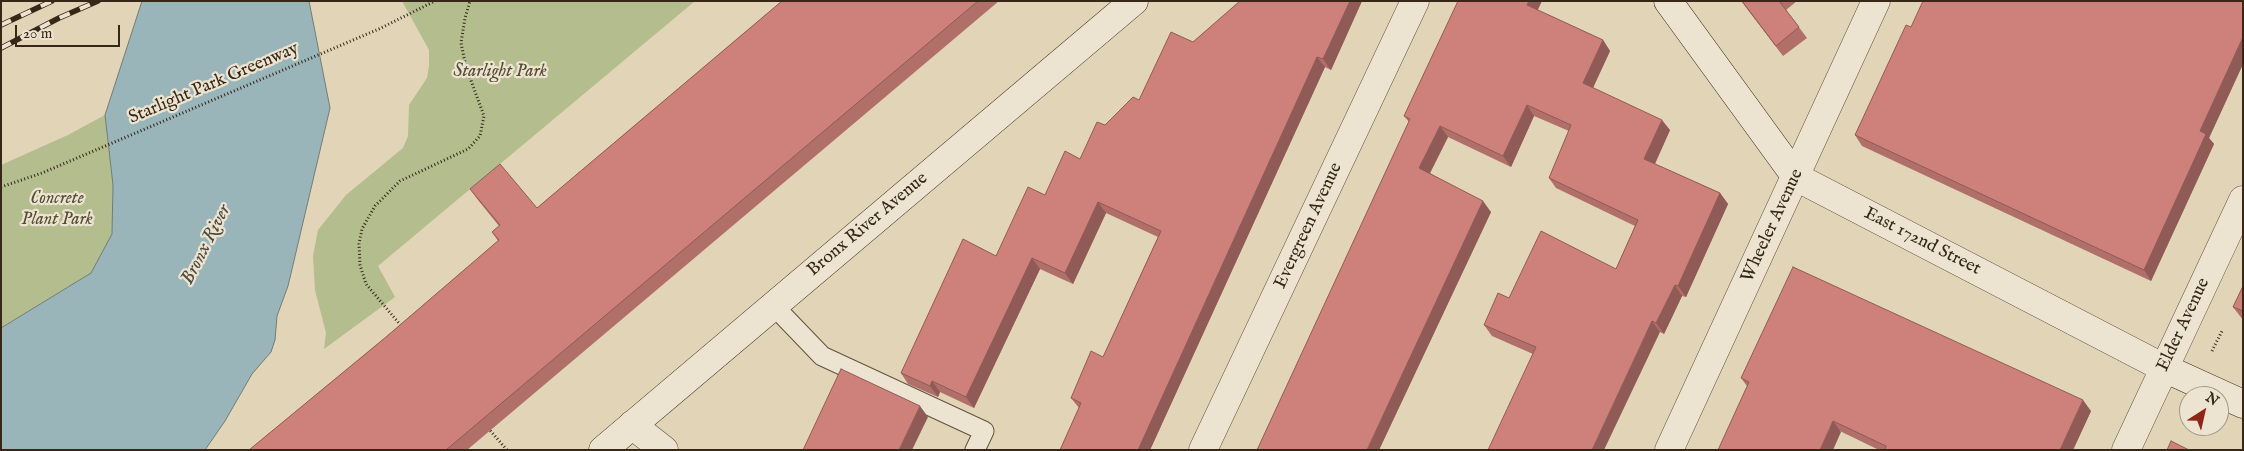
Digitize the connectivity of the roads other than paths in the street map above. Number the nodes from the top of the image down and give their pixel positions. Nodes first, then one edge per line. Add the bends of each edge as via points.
1 (1134, 1) edge
2 (1415, 1) edge
3 (1668, 1) edge
4 (1876, 1) edge
5 (1796, 177) junction
6 (2243, 200) edge
7 (773, 306) junction
8 (2164, 368) junction
9 (2243, 404) edge
10 (632, 425) junction
11 (602, 450) edge
12 (664, 450) edge
13 (975, 450) edge
14 (1203, 450) edge
15 (1668, 450) edge
16 (2126, 450) edge

1 - 7 street, Bronx River Avenue
2 - 14 street, Evergreen Avenue
3 - 5 street, East 172nd Street
4 - 5 street, Wheeler Avenue
5 - 8 street, East 172nd Street
5 - 15 street, Wheeler Avenue
6 - 8 street, Elder Avenue
7 - 10 street, Bronx River Avenue
7 - 13 lane via 822,356 984,431
8 - 9 street, East 172nd Street
8 - 16 street, Elder Avenue
10 - 11 street, Bronx River Avenue
10 - 12 street

